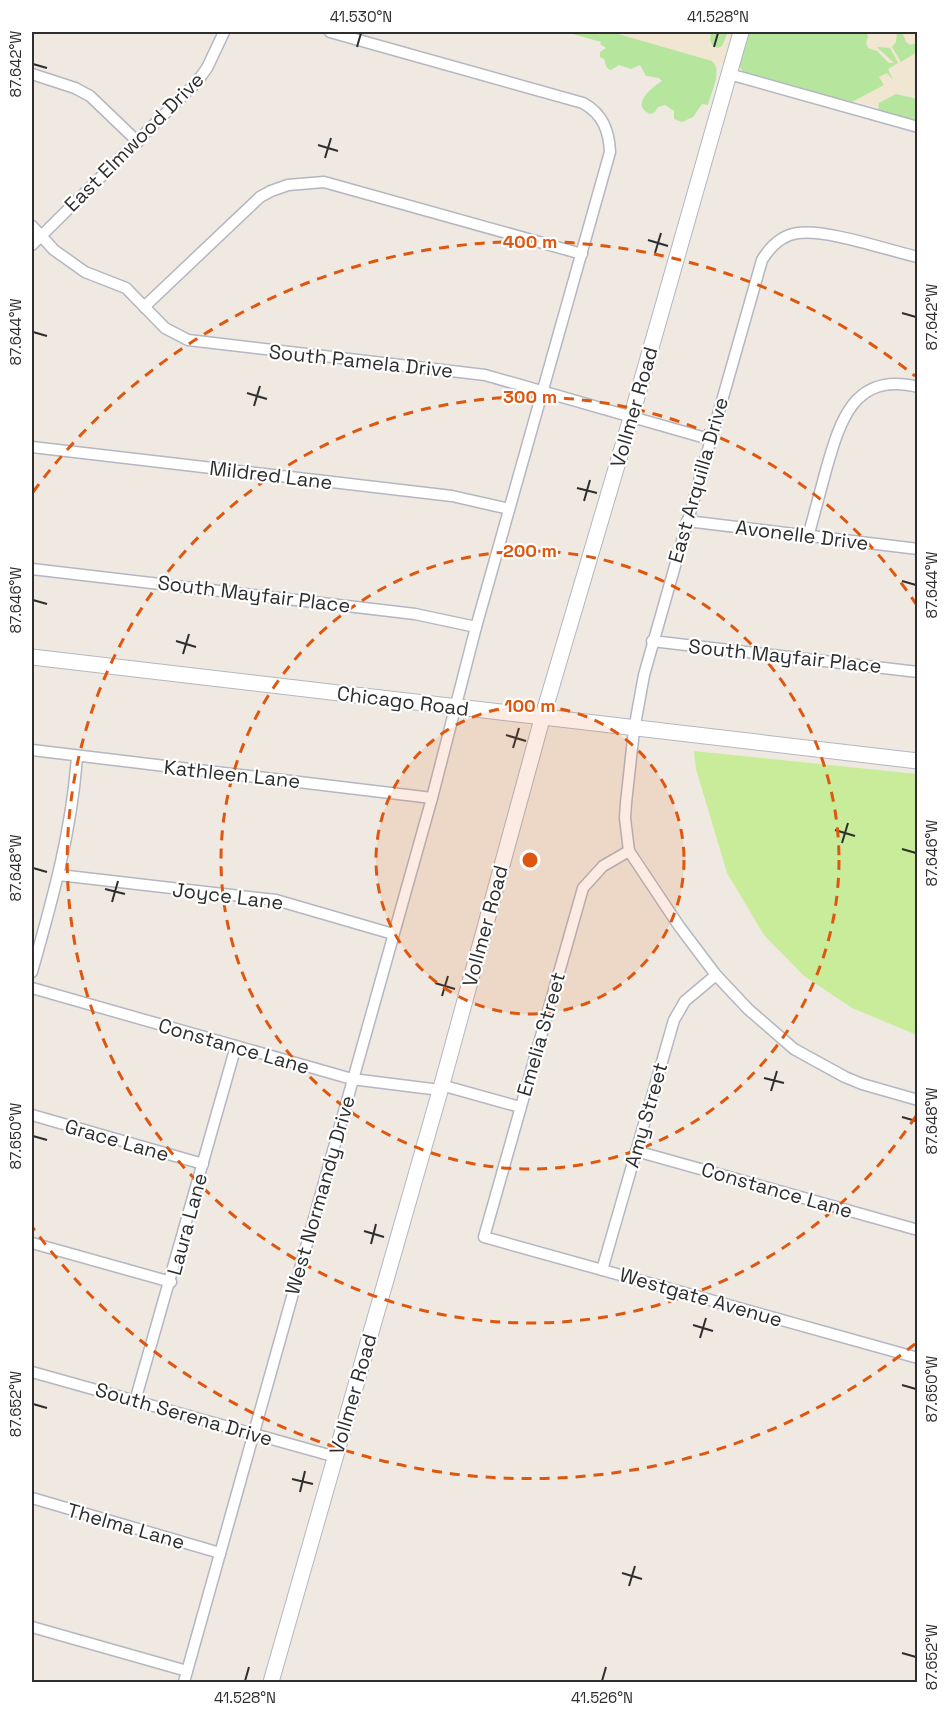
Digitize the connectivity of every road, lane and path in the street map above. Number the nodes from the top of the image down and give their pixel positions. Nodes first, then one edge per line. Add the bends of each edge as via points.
1 (224, 32) edge
2 (330, 32) edge
3 (741, 32) edge
4 (32, 74) edge
5 (729, 74) junction
6 (918, 127) edge
7 (138, 142) junction
8 (32, 226) edge
9 (40, 236) junction
10 (32, 245) edge
11 (582, 254) junction
12 (918, 257) edge
13 (144, 307) junction
14 (918, 387) edge
15 (543, 392) junction
16 (631, 418) junction
17 (709, 439) junction
18 (32, 447) edge
19 (509, 509) junction
20 (687, 522) junction
21 (808, 537) junction
22 (918, 549) edge
23 (32, 569) edge
24 (476, 627) junction
25 (652, 641) junction
26 (32, 657) edge
27 (918, 672) edge
28 (454, 707) junction
29 (542, 719) junction
30 (634, 730) junction
31 (32, 750) edge
32 (77, 756) junction
33 (918, 761) edge
34 (432, 798) junction
35 (629, 851) junction
36 (59, 875) junction
37 (393, 934) junction
38 (32, 972) edge
39 (716, 975) junction
40 (32, 988) edge
41 (236, 1046) junction
42 (352, 1079) junction
43 (440, 1088) junction
44 (918, 1100) edge
45 (520, 1107) junction
46 (32, 1115) edge
47 (636, 1151) junction
48 (203, 1164) junction
49 (918, 1230) edge
50 (484, 1237) joint
51 (32, 1243) edge
52 (602, 1270) junction
53 (171, 1282) junction
54 (918, 1358) edge
55 (32, 1372) edge
56 (135, 1401) junction
57 (254, 1434) junction
58 (336, 1457) junction
59 (32, 1498) edge
60 (220, 1553) junction
61 (32, 1627) edge
62 (185, 1677) edge
63 (271, 1683) edge

1 - 7 street, East Elmwood Drive via 207,68
2 - 11 street, West Normandy Drive via 589,107 606,126 610,152
3 - 5 main road, Vollmer Road
4 - 7 street via 90,96
5 - 6 street
5 - 16 main road, Vollmer Road
7 - 9 street, East Elmwood Drive
8 - 9 street, South Pamela Drive
9 - 10 street, East Elmwood Drive
9 - 13 street, South Pamela Drive via 85,272 126,288
11 - 13 street via 324,182 288,186 271,191 247,207
11 - 15 street, West Normandy Drive
12 - 17 street, East Arquilla Drive via 826,235 797,233 781,238 759,267
13 - 15 street, South Pamela Drive via 173,334 198,343 485,375
14 - 21 street via 884,384 853,403 838,428
15 - 16 street, South Pamela Drive
15 - 19 street, West Normandy Drive
16 - 17 street, South Pamela Drive
16 - 29 main road, Vollmer Road
17 - 20 street, East Arquilla Drive
18 - 19 street, Mildred Lane via 453,496
19 - 24 street, West Normandy Drive
20 - 21 street, Avonelle Drive
20 - 25 street, East Arquilla Drive
21 - 22 street, Avonelle Drive
23 - 24 street, South Mayfair Place via 415,614
24 - 28 street, West Normandy Drive
25 - 27 street, South Mayfair Place
25 - 30 street, East Arquilla Drive
26 - 28 main road, Chicago Road
28 - 29 main road, Chicago Road
28 - 34 street, West Normandy Drive
29 - 30 main road, Chicago Road
29 - 43 main road, Vollmer Road
30 - 33 main road, Chicago Road
30 - 35 street, East Arquilla Drive via 625,810
31 - 32 street, Kathleen Lane
32 - 34 street, Kathleen Lane
32 - 36 street via 75,795
34 - 37 street, West Normandy Drive
35 - 39 street
35 - 45 street, Emelia Street via 603,866 583,888
36 - 37 street, Joyce Lane via 276,900
36 - 38 street
37 - 42 street, West Normandy Drive
39 - 44 street via 794,1048 862,1084
39 - 47 street, Amy Street via 685,1001 674,1020
40 - 41 street, Constance Lane
41 - 42 street, Constance Lane
41 - 48 street, Laura Lane
42 - 43 street, Constance Lane
42 - 57 street, West Normandy Drive
43 - 45 street, Constance Lane
43 - 58 main road, Vollmer Road
45 - 50 street, Emelia Street
46 - 48 street, Grace Lane
47 - 49 street, Constance Lane
47 - 52 street, Amy Street
48 - 53 street, Laura Lane
50 - 52 street, Westgate Avenue
51 - 53 street
52 - 54 street, Westgate Avenue
53 - 56 street, Laura Lane
55 - 56 street, South Serena Drive
56 - 57 street, South Serena Drive
57 - 58 street, South Serena Drive
57 - 60 street, West Normandy Drive
58 - 63 main road, Vollmer Road
59 - 60 street, Thelma Lane
60 - 62 street, West Normandy Drive
61 - 62 street

